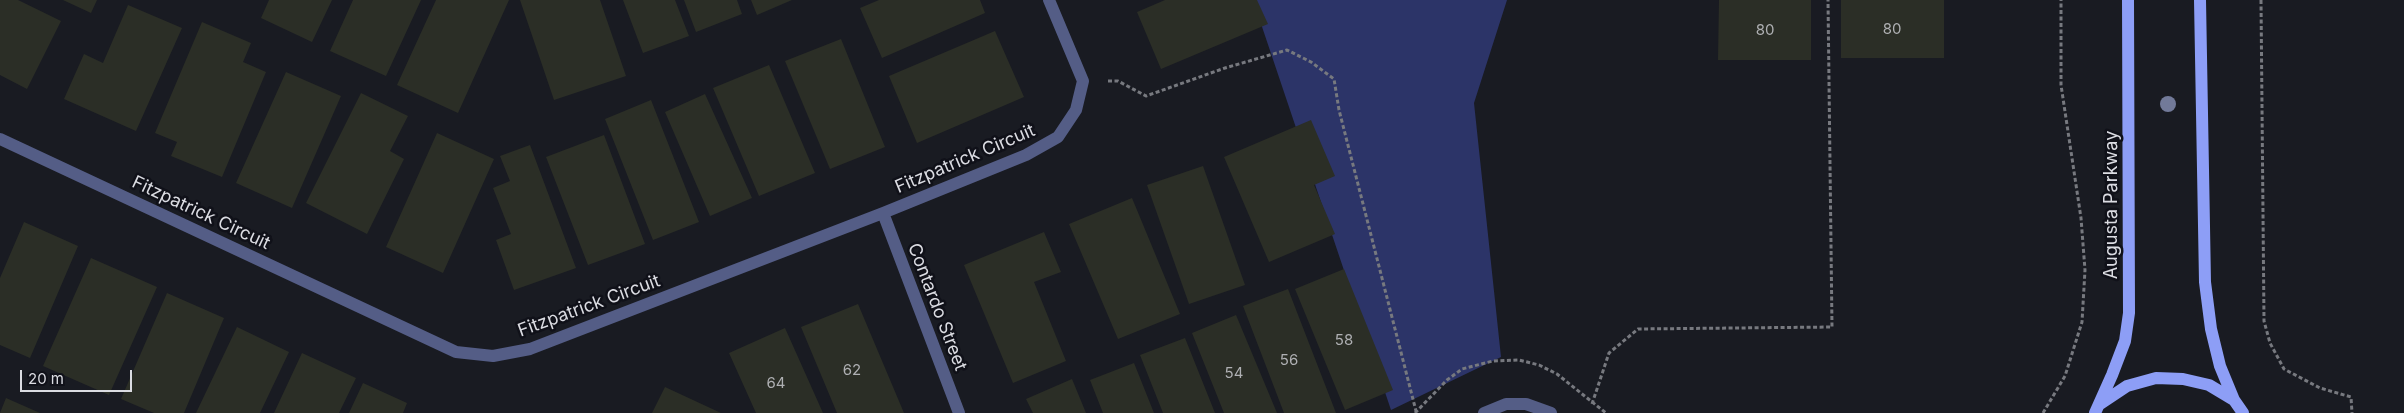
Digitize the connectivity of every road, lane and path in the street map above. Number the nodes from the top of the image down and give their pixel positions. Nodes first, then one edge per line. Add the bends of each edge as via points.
1 (1050, 0) edge
2 (1828, 0) edge
3 (2061, 0) edge
4 (2128, 0) edge
5 (2200, 0) edge
6 (2261, 0) edge
7 (1082, 81) junction
8 (0, 139) edge
9 (883, 213) junction
10 (2234, 400) junction
11 (1592, 404) dead end
12 (2097, 409) edge
13 (1416, 411) dead end
14 (959, 413) edge
15 (1484, 413) edge
16 (1551, 413) edge
17 (2043, 413) edge
18 (2243, 413) edge
19 (2352, 413) edge

1 - 7 street
2 - 11 path via 1832,327 1638,329 1609,354
3 - 17 path via 2061,85 2081,218 2084,287 2082,322 2068,367
4 - 12 main road, Augusta Parkway via 2129,313 2125,340
5 - 10 main road via 2205,282 2220,366
6 - 19 path via 2264,321 2270,342 2284,369 2320,388 2351,397
7 - 9 street, Fitzpatrick Circuit via 1076,110 1058,137 1026,155
7 - 13 path via 1118,81 1146,96 1287,50 1334,79 1339,110
8 - 9 street, Fitzpatrick Circuit via 456,352 493,356 530,349
9 - 14 street, Contardo Street
10 - 12 main road via 2208,385 2183,379 2156,378 2127,386
10 - 18 main road
15 - 16 street via 1506,404 1526,404

